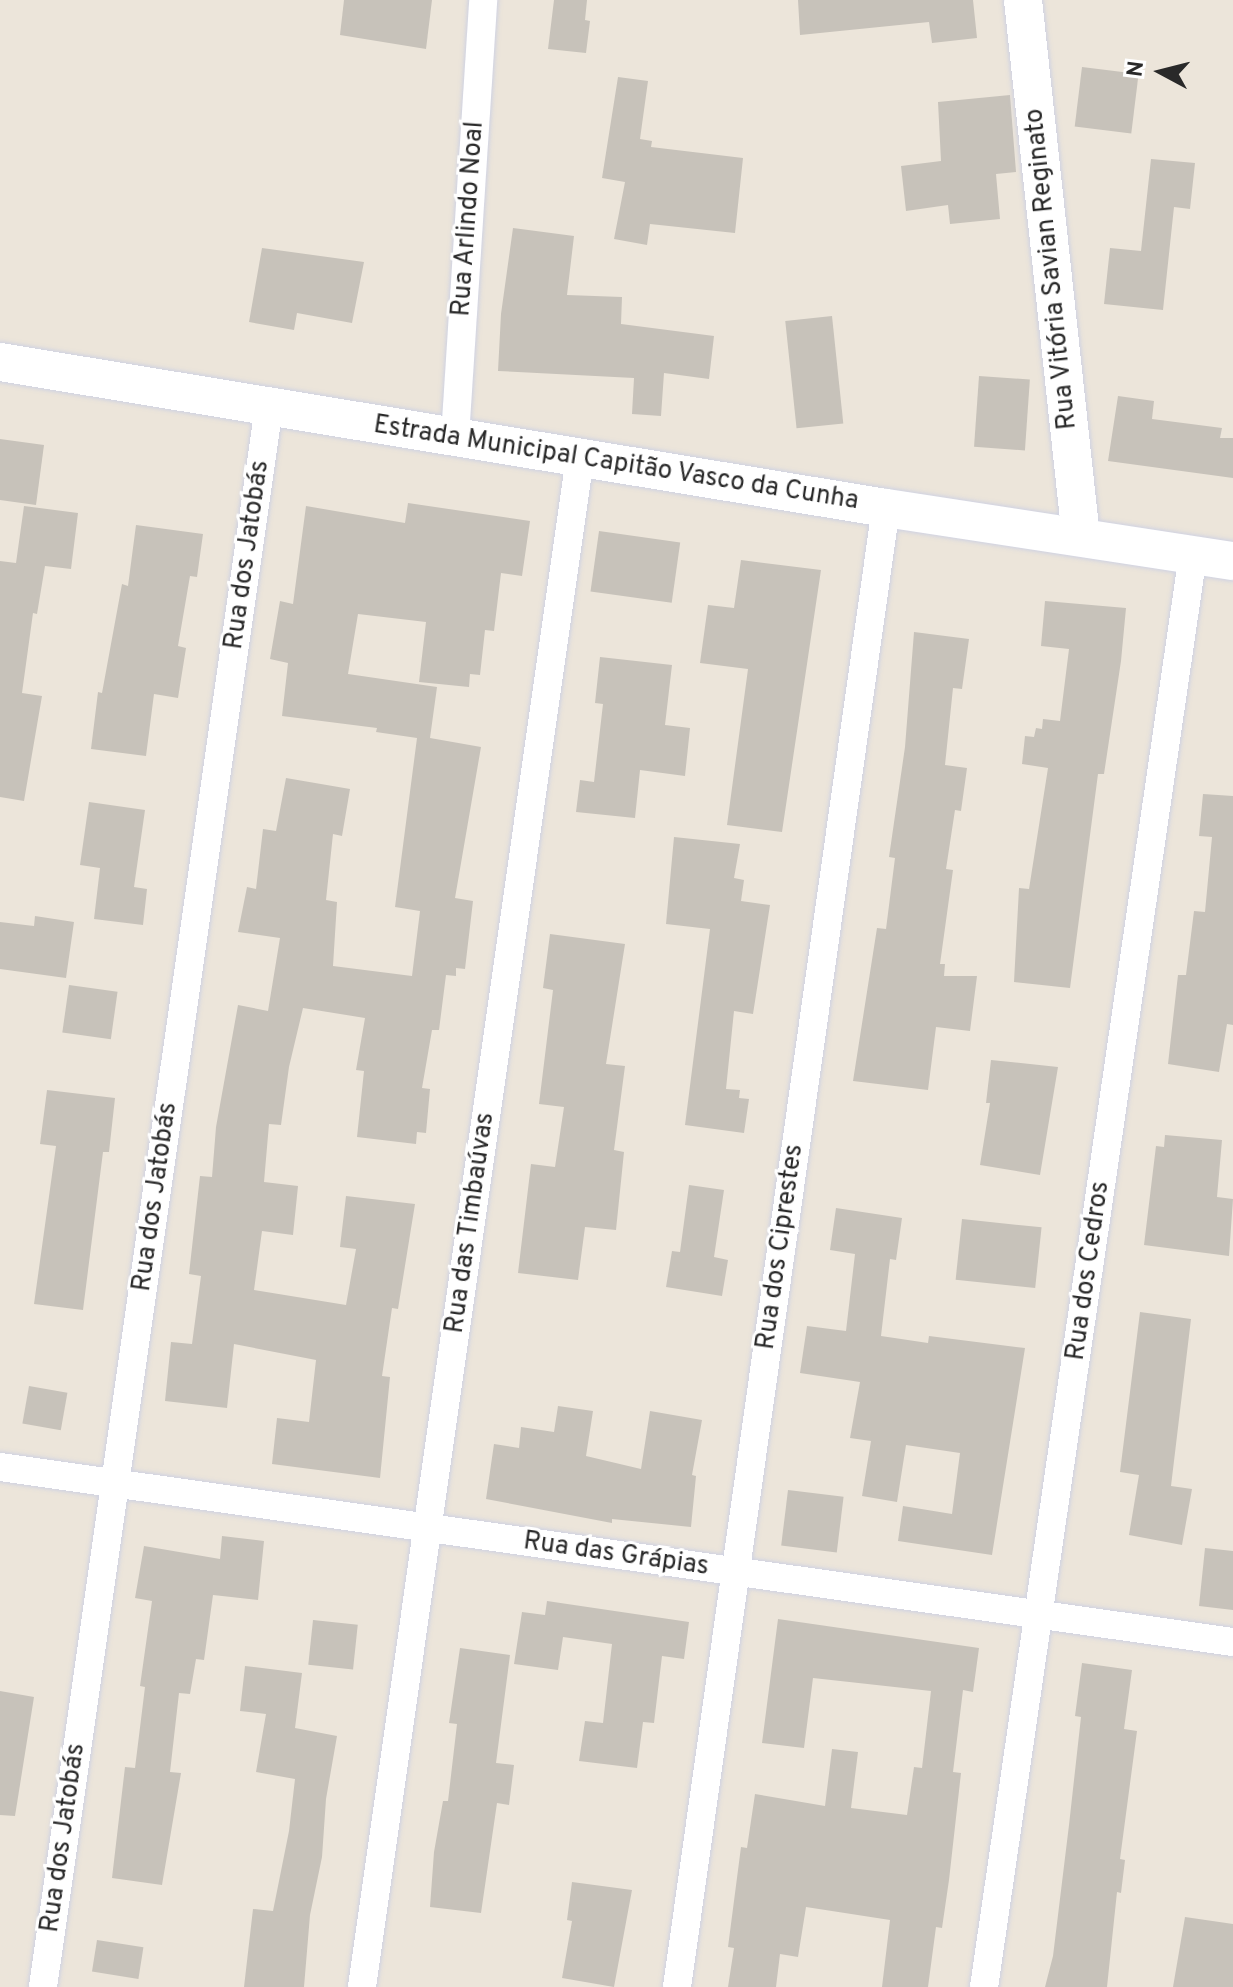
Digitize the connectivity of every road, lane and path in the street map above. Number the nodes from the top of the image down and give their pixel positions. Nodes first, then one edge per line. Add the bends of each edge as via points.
1 (483, 0) edge
2 (1023, 0) edge
3 (0, 362) edge
4 (269, 407) junction
5 (455, 437) junction
6 (580, 458) junction
7 (886, 508) junction
8 (1081, 537) junction
9 (1193, 555) junction
10 (1233, 561) edge
11 (0, 1467) edge
12 (115, 1484) junction
13 (428, 1528) junction
14 (735, 1572) junction
15 (1038, 1615) junction
16 (1233, 1642) edge
17 (43, 1987) edge
18 (362, 1987) edge
19 (677, 1987) edge
20 (984, 1987) edge

1 - 5 street, Rua Arlindo Noal
2 - 8 main road, Rua Vitória Savian Reginato
3 - 4 main road, Estrada Municipal Capitão Vasco da Cunha
4 - 5 main road, Estrada Municipal Capitão Vasco da Cunha
4 - 12 street, Rua dos Jatobás
5 - 6 main road, Estrada Municipal Capitão Vasco da Cunha
6 - 7 main road, Estrada Municipal Capitão Vasco da Cunha
6 - 13 street, Rua das Timbaúvas
7 - 8 main road, Estrada Municipal Capitão Vasco da Cunha
7 - 14 street, Rua dos Ciprestes
8 - 9 main road, Estrada Municipal Capitão Vasco da Cunha
9 - 10 main road, Estrada Municipal Capitão Vasco da Cunha
9 - 15 street, Rua dos Cedros
11 - 12 street, Rua das Grápias
12 - 13 street, Rua das Grápias
12 - 17 street, Rua dos Jatobás
13 - 14 street, Rua das Grápias
13 - 18 street, Rua das Timbaúvas
14 - 15 street, Rua das Grápias
14 - 19 street, Rua dos Ciprestes
15 - 16 street, Rua das Grápias
15 - 20 street, Rua dos Cedros

